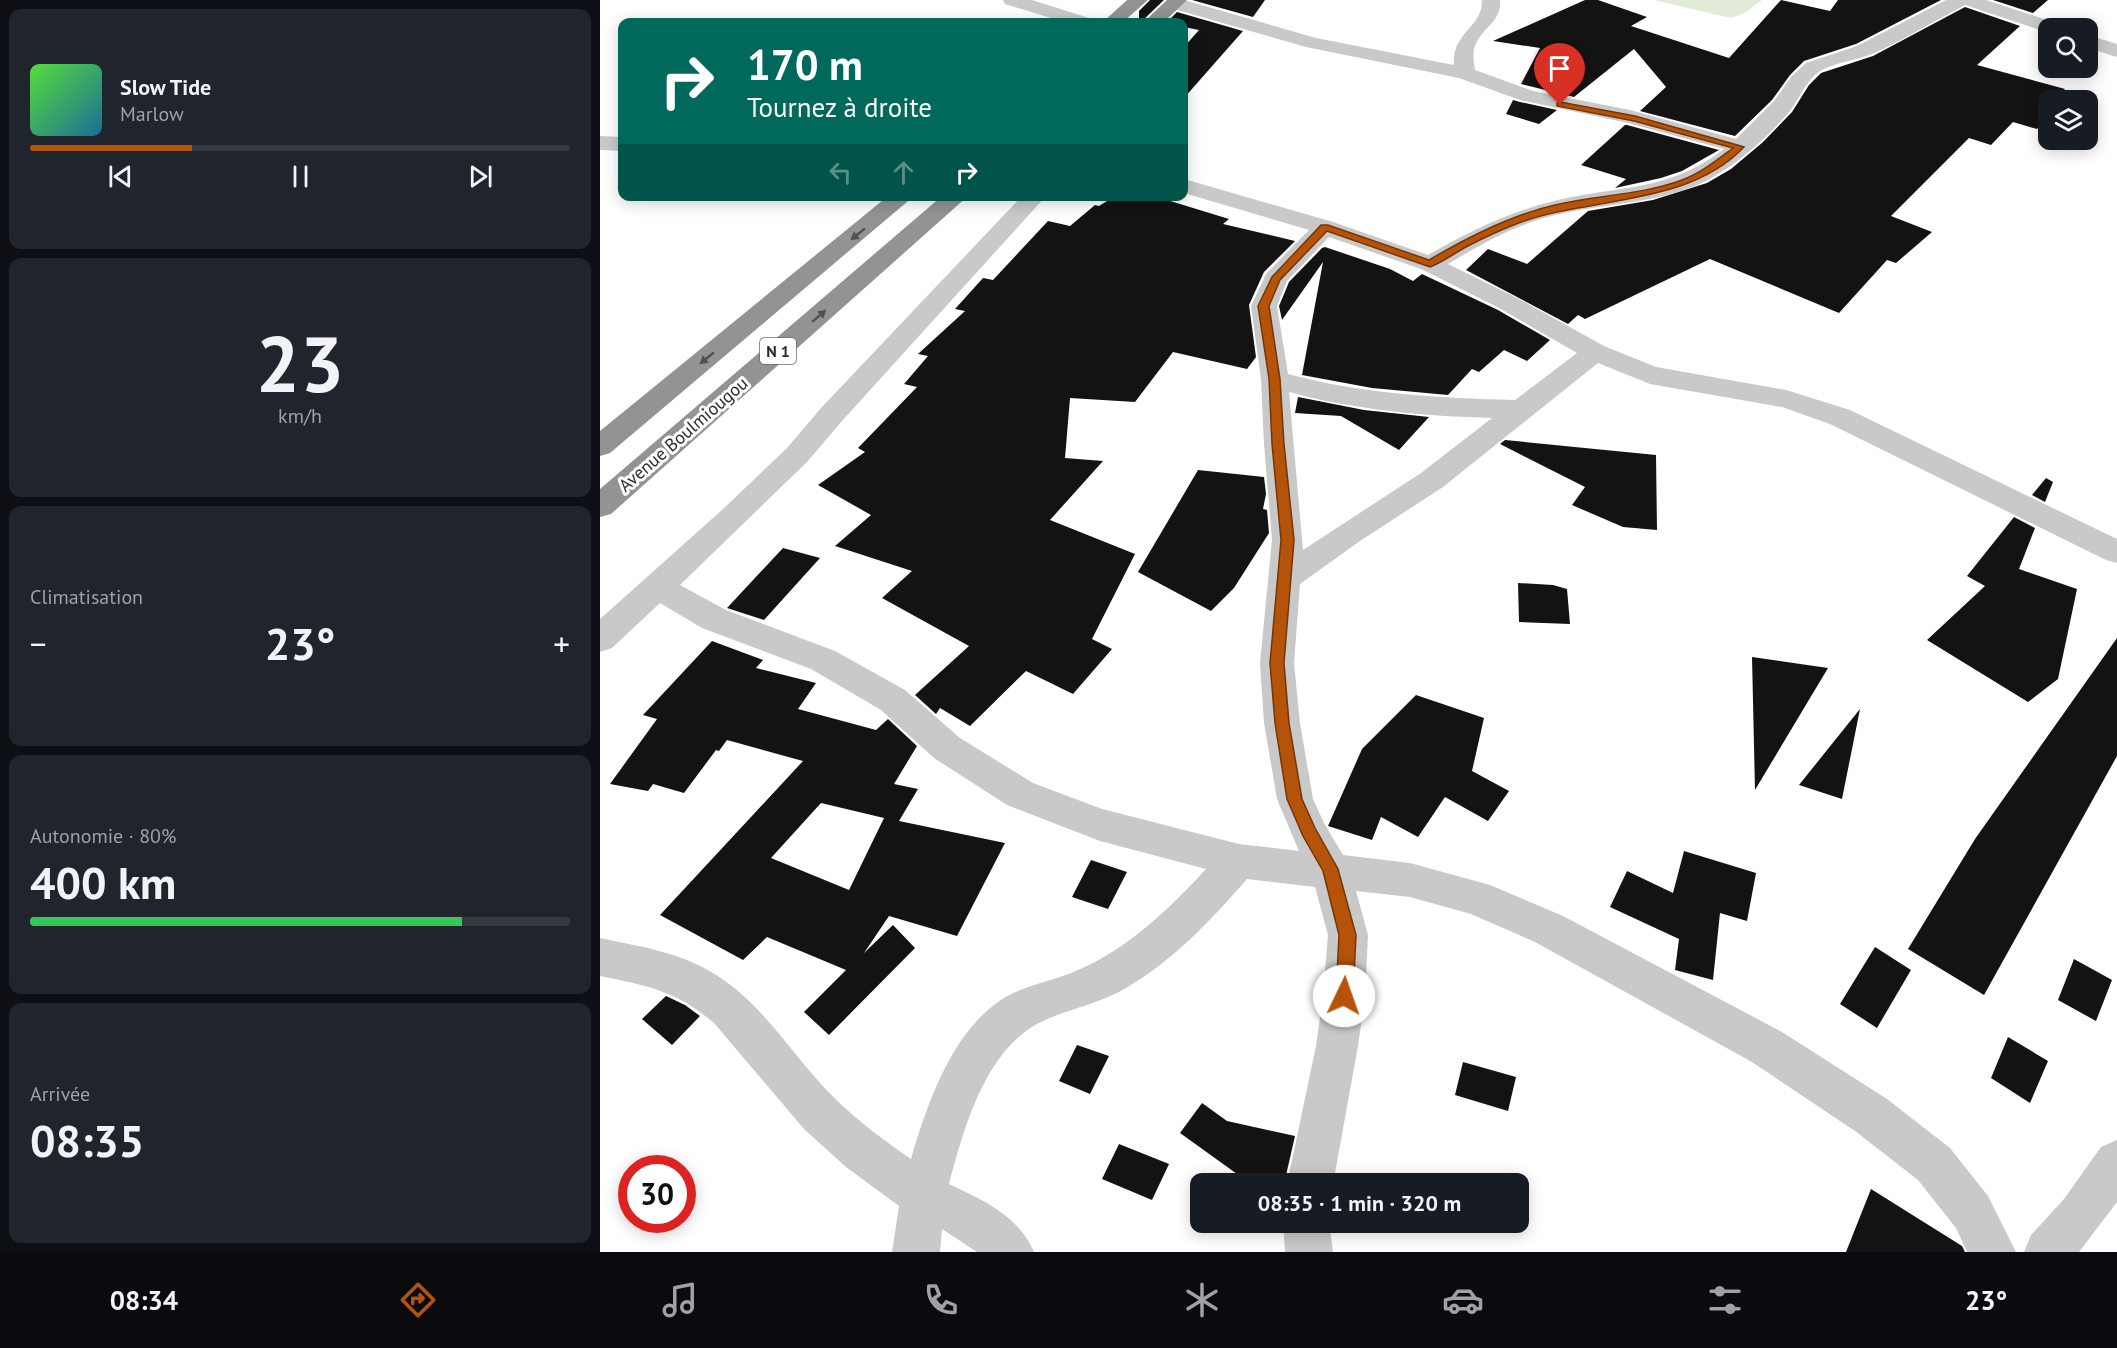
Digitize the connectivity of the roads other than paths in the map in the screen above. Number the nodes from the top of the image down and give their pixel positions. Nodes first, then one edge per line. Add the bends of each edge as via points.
1 (1012, 0) edge
2 (1139, 0) edge
3 (1491, 0) edge
4 (1961, 0) edge
5 (1967, 0) edge
6 (1176, 2) edge
7 (1069, 18) edge
8 (1117, 18) edge
9 (1158, 18) edge
10 (2038, 23) edge
11 (2098, 44) edge
12 (2117, 51) edge
13 (1465, 73) junction
14 (600, 143) edge
15 (618, 144) edge
16 (1740, 147) junction
17 (1188, 187) edge
18 (897, 201) edge
19 (951, 201) edge
20 (1030, 201) edge
21 (1325, 227) junction
22 (1430, 264) junction
23 (1595, 352) junction
24 (1275, 379) junction
25 (1521, 409) junction
26 (600, 446) edge
27 (600, 506) edge
28 (2117, 552) edge
29 (1286, 578) junction
30 (658, 587) junction
31 (600, 639) edge
32 (1239, 861) junction
33 (1330, 869) junction
34 (600, 957) edge
35 (2117, 1163) edge
36 (1312, 1173) edge
37 (922, 1196) junction
38 (1307, 1233) edge
39 (916, 1252) edge
40 (1010, 1252) edge
41 (1309, 1252) edge
42 (1992, 1252) edge
43 (2048, 1252) edge

1 - 7 street
2 - 8 highway
3 - 13 street via 1490,17 1466,44
4 - 16 street via 1861,51 1813,67 1784,104
5 - 10 street
6 - 9 highway
6 - 13 street via 1313,43
11 - 12 street
13 - 16 street via 1560,105 1635,119
14 - 15 street
16 - 22 street via 1686,181 1556,207 1467,242
17 - 21 street
18 -> 26 highway, N 1
27 -> 19 highway, Avenue Boulmiougou / N 1
20 - 30 street via 797,455
21 - 22 street
21 - 24 street via 1275,279 1268,293 1264,306
22 - 23 street
23 - 25 street
23 - 28 street via 1650,375 1786,399 1840,417
24 - 25 street via 1347,396 1437,406
24 - 29 street via 1288,540
25 - 29 street via 1432,480
29 - 33 street via 1277,663 1286,752 1294,799
30 - 31 street
30 - 32 street via 714,619 823,660 893,700 947,748 1020,794 1100,825
32 - 33 street
32 - 37 street via 1178,927 1126,967 1013,1016 984,1045 965,1074
33 - 36 street via 1348,935 1337,1046
33 - 42 street via 1410,880 1476,898 1549,929 1767,1047 1871,1115 1934,1164 1972,1212
34 - 37 street via 652,968 696,985 736,1016 806,1100 850,1142
35 - 43 street
37 - 39 street
37 - 40 street via 968,1217
38 - 41 street

